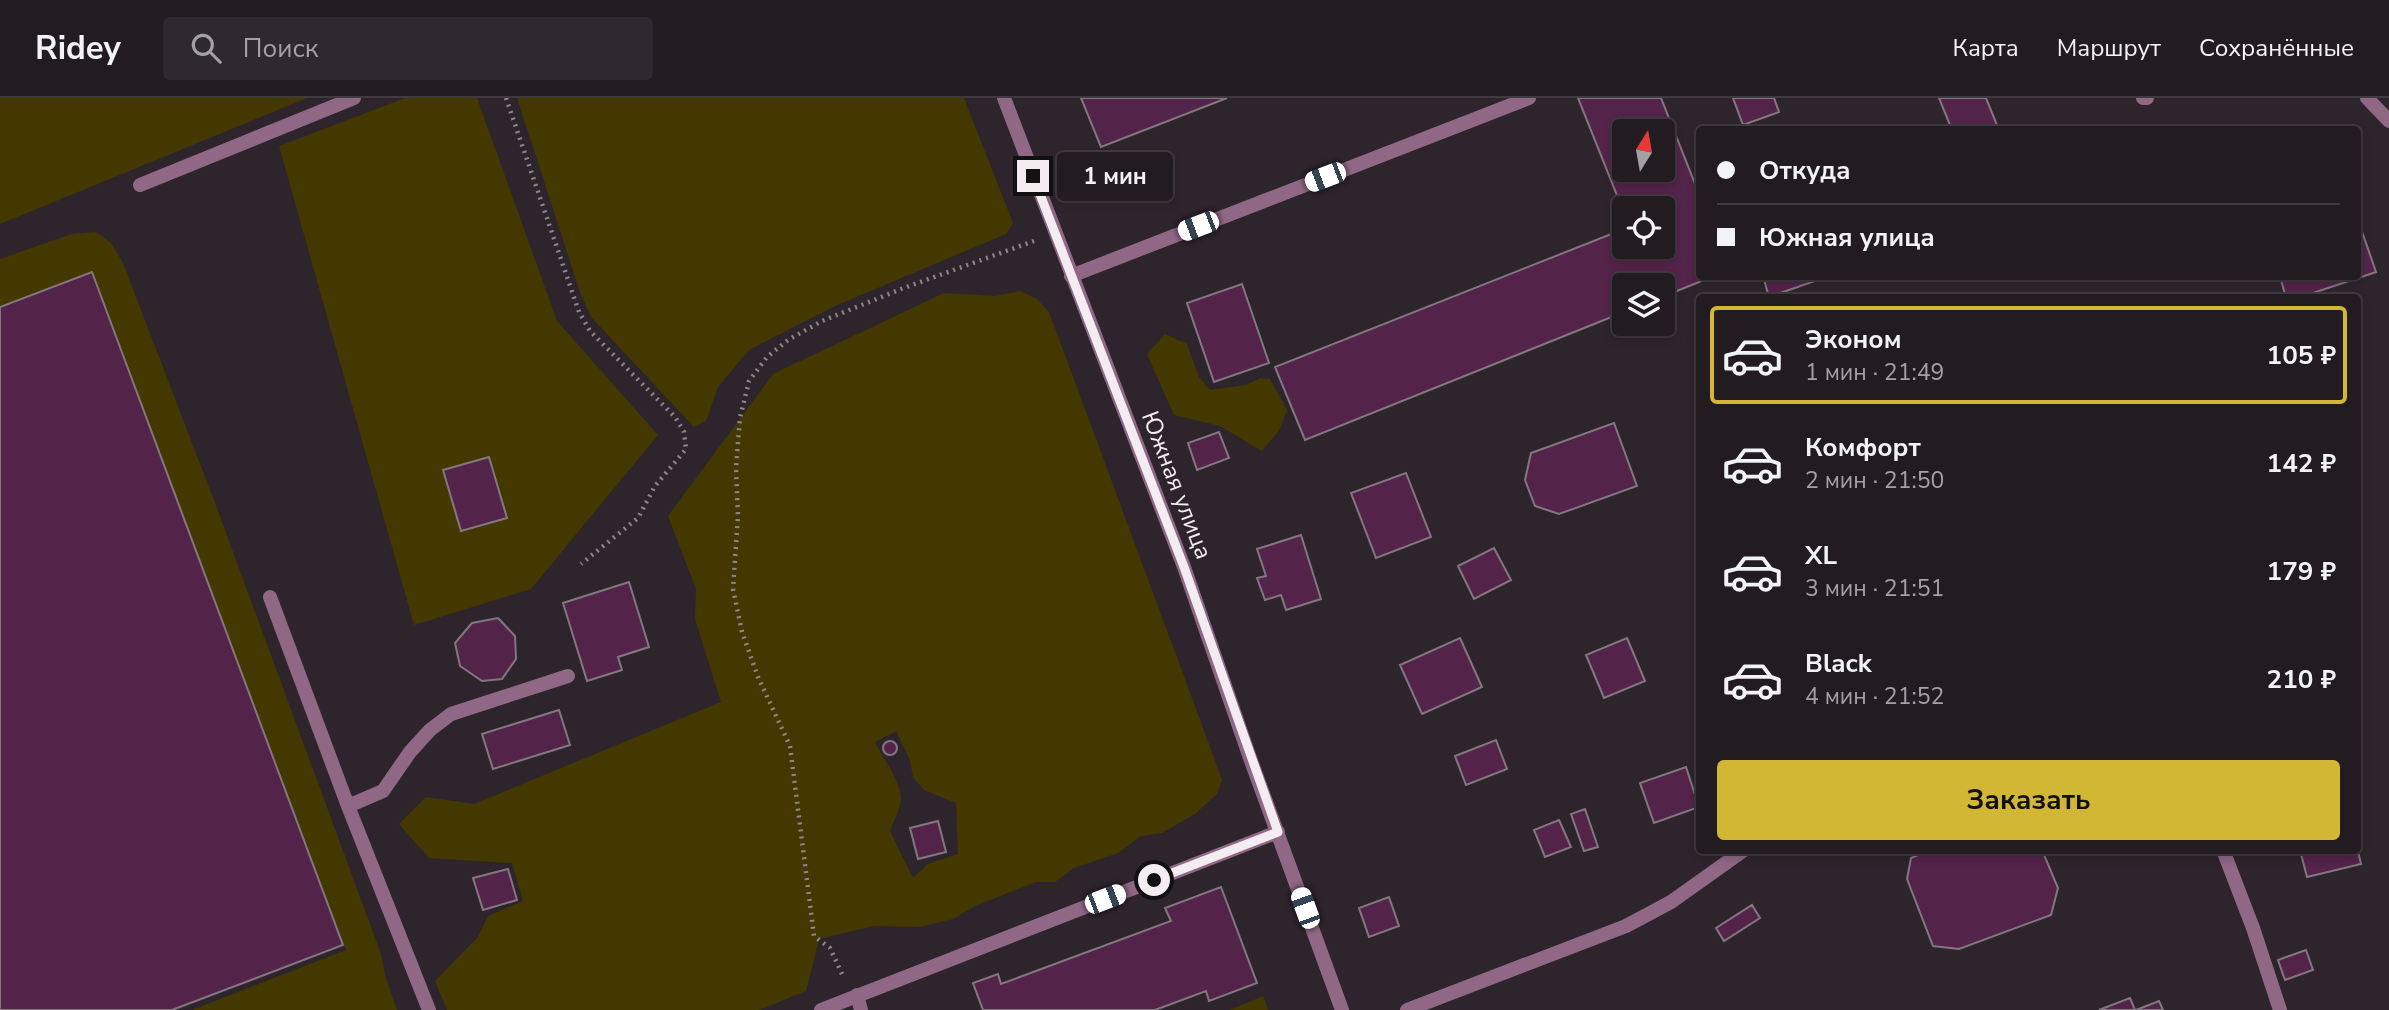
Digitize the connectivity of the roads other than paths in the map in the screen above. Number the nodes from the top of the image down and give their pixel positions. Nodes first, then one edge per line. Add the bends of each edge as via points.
1 (354, 98) edge
2 (1004, 98) edge
3 (1529, 98) edge
4 (2367, 98) edge
5 (2389, 121) edge
6 (140, 185) dead end
7 (1071, 276) junction
8 (270, 597) dead end
9 (568, 676) dead end
10 (348, 806) junction
11 (1278, 832) junction
12 (1738, 854) edge
13 (2224, 854) edge
14 (856, 1001) edge
15 (429, 1010) edge
16 (821, 1010) edge
17 (1342, 1010) edge
18 (1407, 1010) edge
19 (2280, 1010) edge

1 - 6 street
2 - 7 street, Южная улица
3 - 7 street
4 - 5 street
7 - 11 street, Южная улица via 1184,567
8 - 10 street
9 - 10 street via 451,714 410,752 383,791
10 - 15 street
11 - 14 street
11 - 17 street, Южная улица
12 - 18 street via 1671,902 1626,926
13 - 19 street
14 - 16 street

